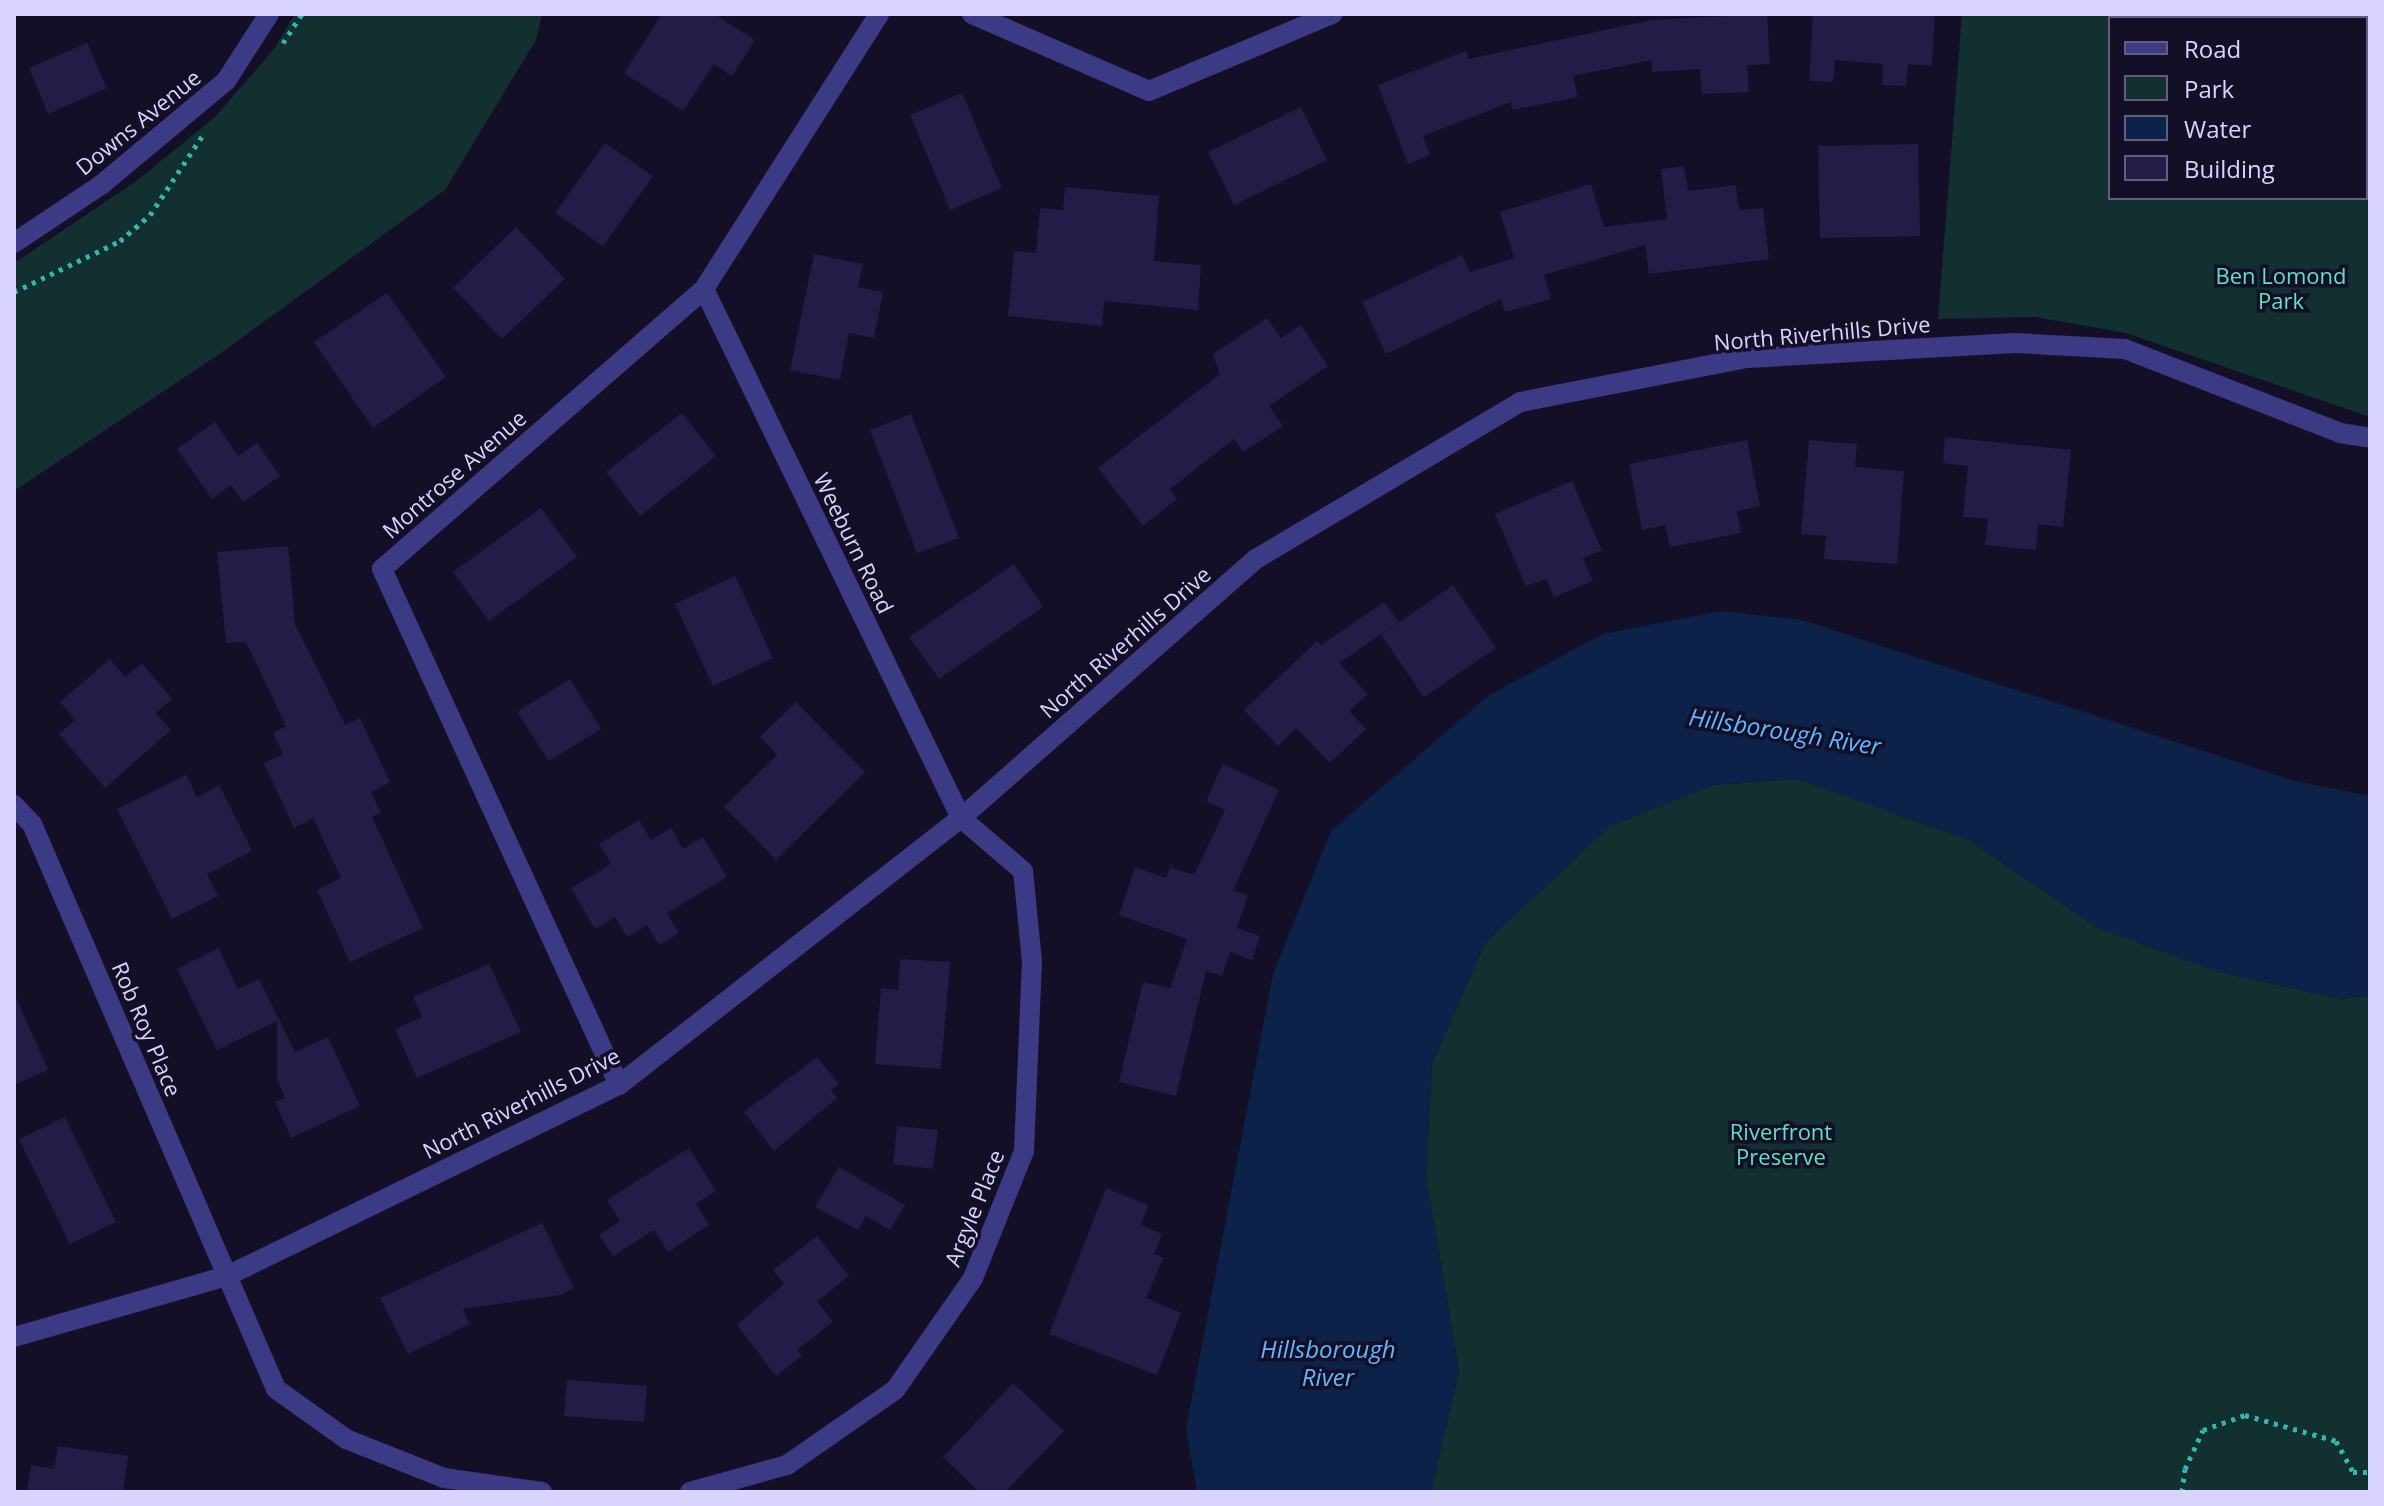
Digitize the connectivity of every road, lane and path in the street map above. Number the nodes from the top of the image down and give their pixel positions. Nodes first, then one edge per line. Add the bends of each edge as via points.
1 (269, 14) edge
2 (302, 14) edge
3 (879, 14) edge
4 (972, 14) edge
5 (1332, 14) edge
6 (276, 51) dead end
7 (205, 132) dead end
8 (14, 243) edge
9 (704, 289) junction
10 (14, 292) edge
11 (2370, 438) edge
12 (14, 805) edge
13 (961, 818) junction
14 (619, 1085) junction
15 (227, 1276) junction
16 (14, 1337) edge
17 (2370, 1472) edge
18 (542, 1492) edge
19 (690, 1492) edge
20 (2182, 1492) edge

1 - 8 street, Downs Avenue via 226,81 101,185
2 - 6 path
3 - 9 street, Montrose Avenue
4 - 5 street via 1149,91
7 - 10 path via 150,215 120,241
9 - 13 street, Weeburn Road
9 - 14 street, Montrose Avenue via 382,569
11 - 13 street, North Riverhills Drive via 2340,433 2125,349 2015,343 1747,358 1520,402 1256,559
12 - 15 street, Rob Roy Place via 32,824
13 - 14 street, North Riverhills Drive
13 - 19 street, Argyle Place via 1023,871 1032,962 1024,1151 973,1278 895,1390 787,1465
14 - 15 street, North Riverhills Drive
15 - 16 street, North Riverhills Drive
15 - 18 street via 276,1389 346,1439 444,1478
17 - 20 path via 2353,1472 2336,1441 2245,1415 2203,1430 2185,1469

